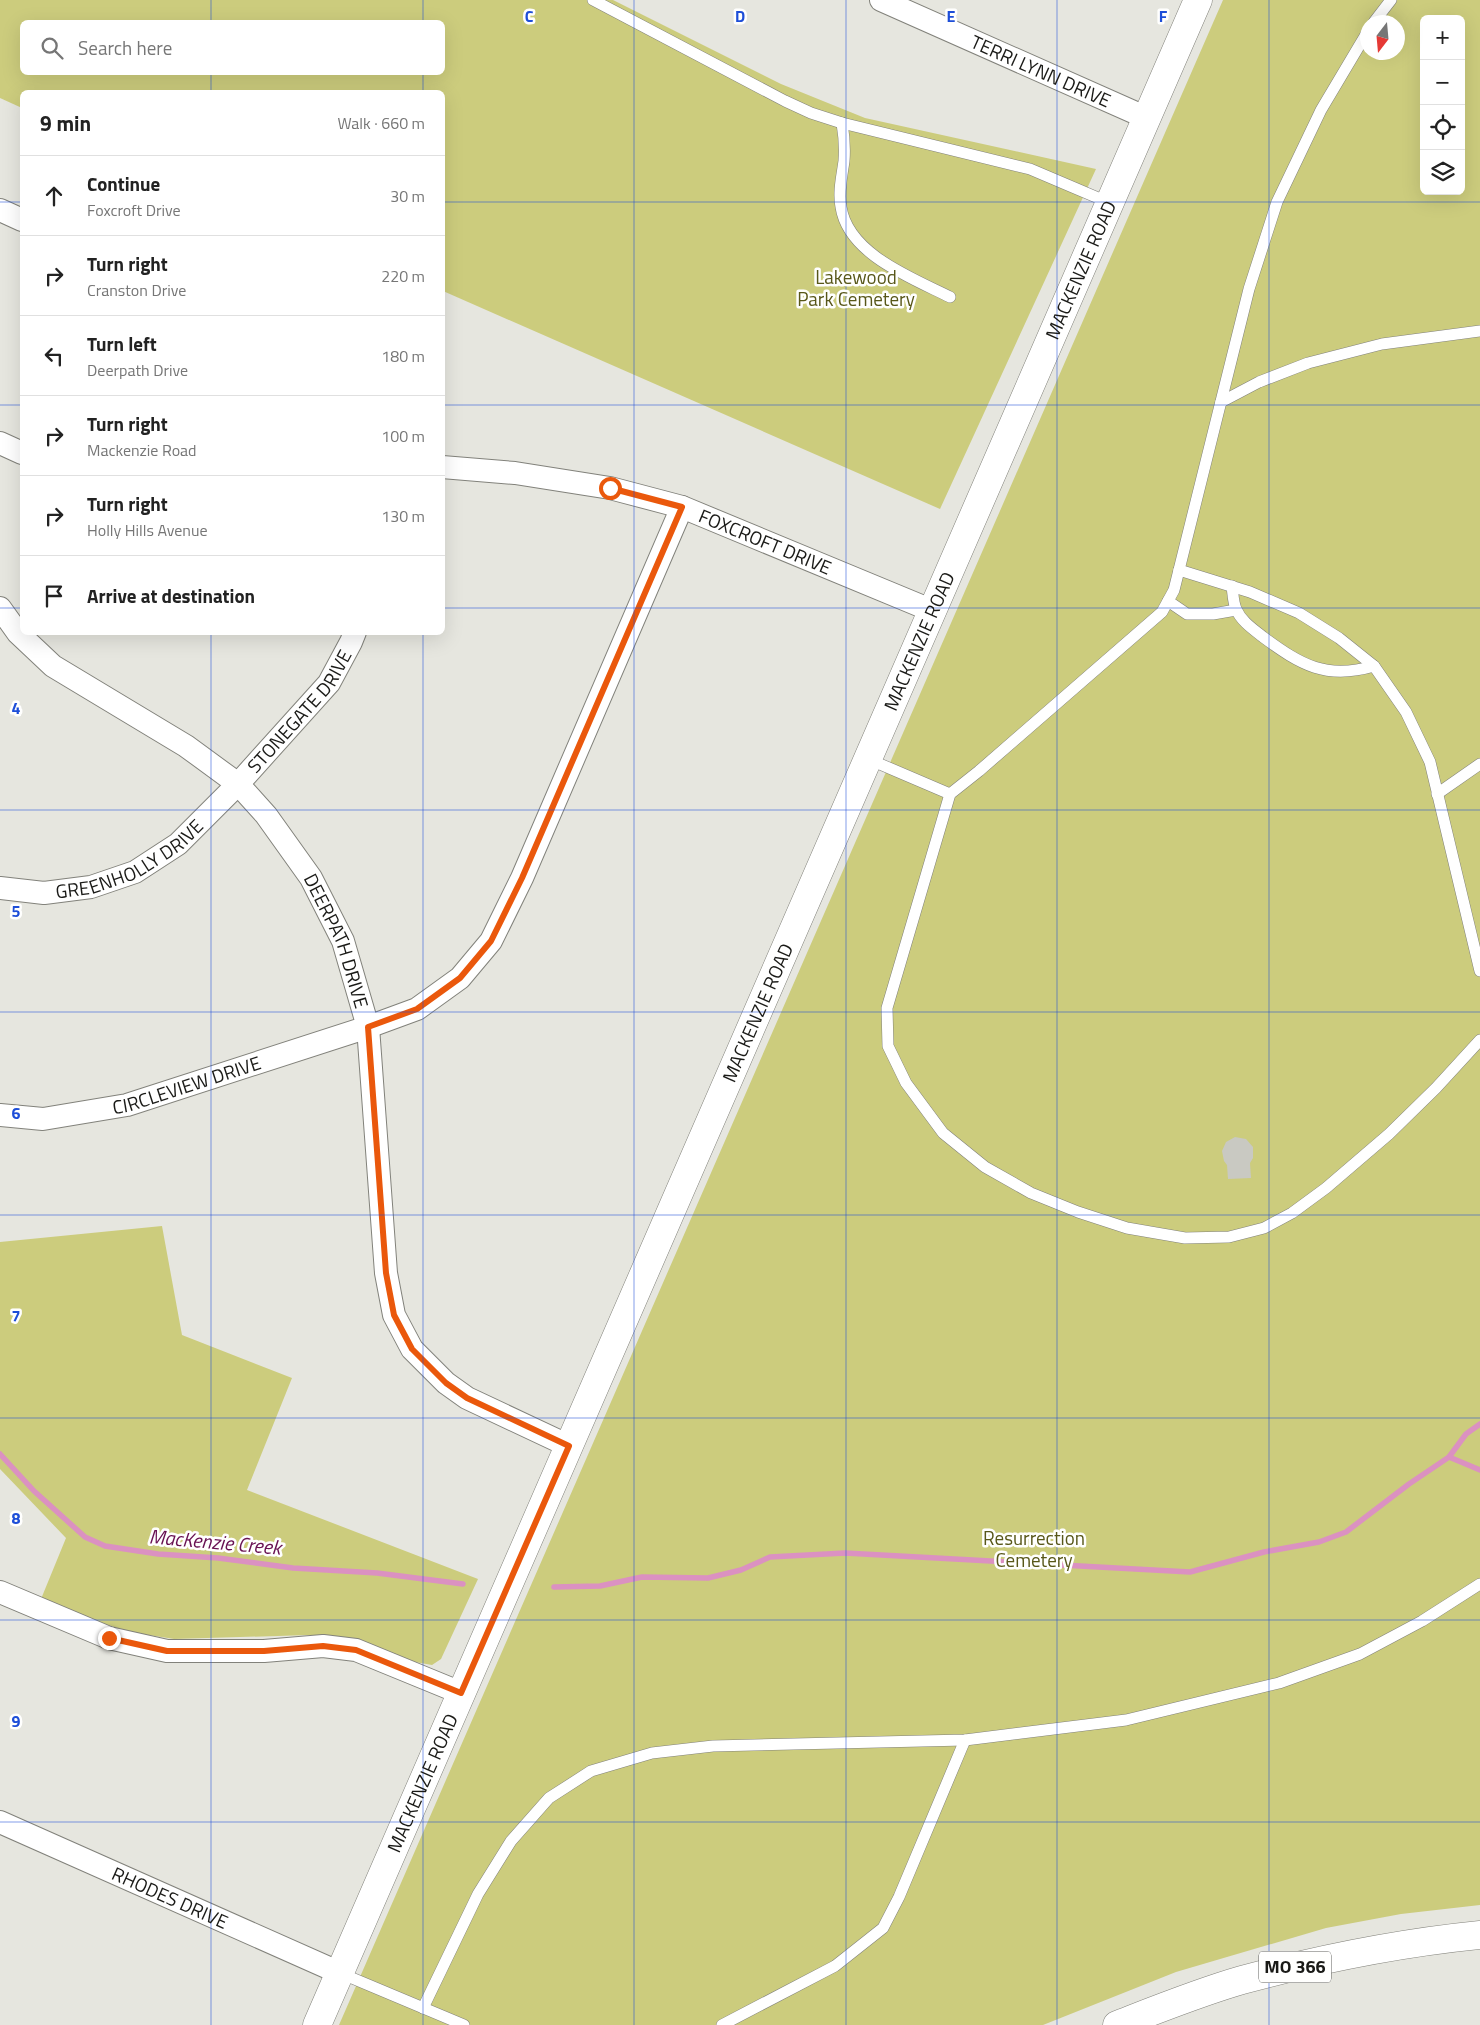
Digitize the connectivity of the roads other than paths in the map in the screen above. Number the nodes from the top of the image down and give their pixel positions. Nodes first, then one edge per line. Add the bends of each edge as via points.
1 (593, 0) edge
2 (881, 0) edge
3 (1198, 0) edge
4 (1391, 0) edge
5 (1379, 15) edge
6 (1360, 44) edge
7 (1147, 118) junction
8 (842, 123) junction
9 (1110, 203) junction
10 (0, 210) edge
11 (20, 219) edge
12 (950, 297) dead end
13 (1480, 331) edge
14 (1221, 402) junction
15 (0, 443) edge
16 (20, 452) edge
17 (445, 466) edge
18 (682, 507) junction
19 (1179, 570) junction
20 (1232, 586) junction
21 (1168, 601) junction
22 (0, 608) edge
23 (1236, 610) junction
24 (933, 611) junction
25 (20, 635) edge
26 (20, 635) edge
27 (354, 635) edge
28 (1374, 666) junction
29 (868, 759) junction
30 (1480, 764) edge
31 (238, 784) junction
32 (950, 794) junction
33 (1437, 794) junction
34 (0, 888) edge
35 (1480, 971) edge
36 (368, 1027) junction
37 (1480, 1040) edge
38 (0, 1116) edge
39 (569, 1446) junction
40 (1480, 1584) edge
41 (0, 1592) edge
42 (461, 1693) junction
43 (965, 1740) junction
44 (0, 1822) edge
45 (1480, 1935) edge
46 (340, 1973) junction
47 (423, 2008) junction
48 (317, 2025) edge
49 (464, 2025) edge
50 (722, 2025) edge
51 (1117, 2025) edge

1 - 8 lane via 785,101
2 - 7 street, TERRI LYNN DRIVE
3 - 7 main road, MACKENZIE ROAD
4 - 5 lane
6 - 14 lane via 1321,110 1277,202 1249,289
7 - 9 main road, MACKENZIE ROAD
8 - 9 lane via 1030,169
8 - 12 lane via 841,208 847,228 889,267
9 - 24 main road, MACKENZIE ROAD
10 - 11 street
13 - 14 lane via 1382,344 1308,364 1259,382
14 - 19 lane
15 - 16 street
17 - 18 street, FOXCROFT DRIVE via 610,488
18 - 24 street, FOXCROFT DRIVE
18 - 36 street, CIRCLEVIEW DRIVE via 522,878 491,941 460,978 417,1009
19 - 20 lane
19 - 21 lane
20 - 23 lane
20 - 28 lane via 1299,613 1339,638
21 - 23 lane via 1186,614
21 - 32 lane via 1162,612
22 - 25 street, DEERPATH DRIVE
23 - 28 lane via 1246,623 1300,662 1339,672
24 - 29 main road, MACKENZIE ROAD
26 - 31 street, DEERPATH DRIVE via 53,666 186,746
27 - 31 street, STONEGATE DRIVE via 329,684
28 - 33 lane via 1406,712 1430,762
29 - 32 lane
29 - 39 main road, MACKENZIE ROAD
30 - 33 lane
31 - 34 street, GREENHOLLY DRIVE via 178,844 135,872 91,887 44,893
31 - 36 street, DEERPATH DRIVE via 266,815 311,878 343,941
32 - 37 lane via 887,1008 888,1046 906,1083 943,1133 985,1167 1031,1193 1127,1228 1185,1238 1229,1237 1264,1228 1292,1213 1326,1188 1375,1146 1436,1088
33 - 35 lane
36 - 38 street, CIRCLEVIEW DRIVE via 127,1105 43,1118
36 - 39 street, DEERPATH DRIVE via 386,1273 394,1315 412,1349 446,1383 467,1398
39 - 42 main road, MACKENZIE ROAD
40 - 43 lane via 1422,1621 1360,1654 1279,1683 1126,1720
41 - 42 street via 109,1638 167,1651 264,1651 323,1646 356,1650
42 - 46 main road, MACKENZIE ROAD
43 - 47 lane via 713,1746 652,1753 591,1771 549,1798 511,1841 478,1894
43 - 50 lane via 900,1897 883,1928 835,1966
44 - 46 street, RHODES DRIVE
45 - 51 main road, MO 366 via 1396,1946 1294,1967 1205,1992
46 - 47 lane
46 - 48 main road, MACKENZIE ROAD
47 - 49 lane

